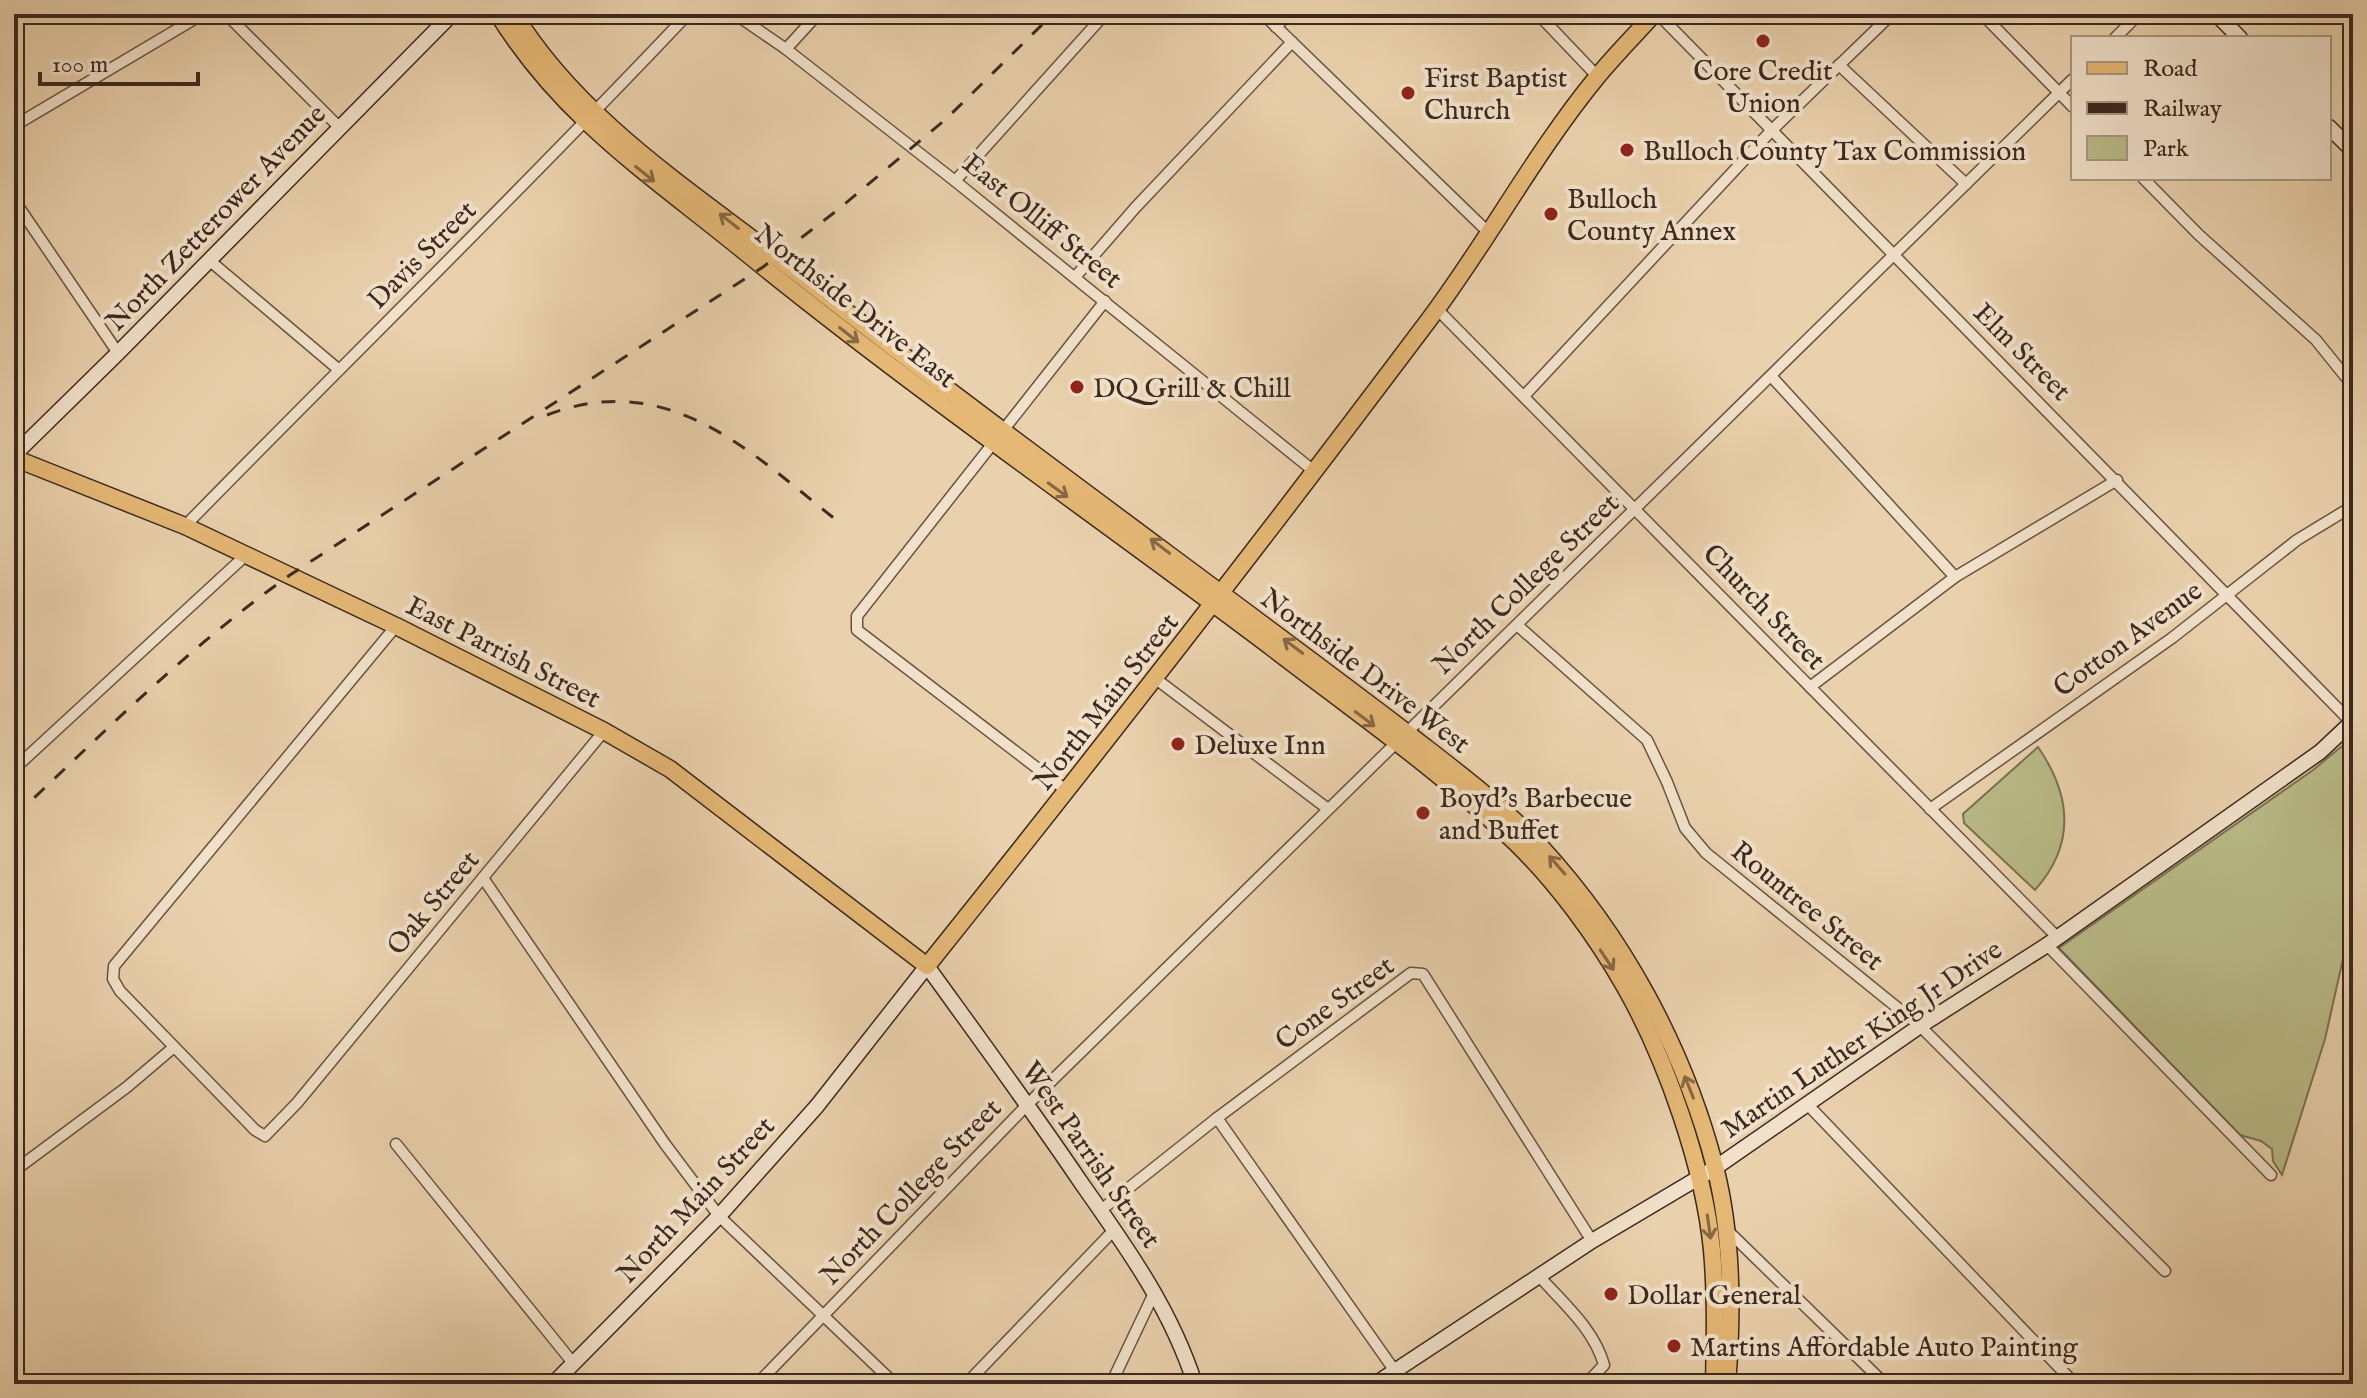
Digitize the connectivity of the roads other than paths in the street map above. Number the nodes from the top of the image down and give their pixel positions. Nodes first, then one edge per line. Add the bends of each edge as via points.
1 (203, 14) edge
2 (226, 14) edge
3 (452, 14) edge
4 (498, 14) edge
5 (514, 14) edge
6 (688, 14) edge
7 (735, 14) edge
8 (818, 14) edge
9 (1105, 14) edge
10 (1263, 14) edge
11 (1288, 14) edge
12 (1538, 14) edge
13 (1656, 14) edge
14 (1892, 14) edge
15 (1982, 14) edge
16 (2139, 14) edge
17 (2216, 14) edge
18 (1276, 27) junction
19 (2117, 36) edge
20 (2238, 36) edge
21 (1292, 42) junction
22 (786, 49) junction
23 (1839, 65) junction
24 (1597, 76) junction
25 (2071, 81) edge
26 (2059, 93) junction
27 (2071, 105) edge
28 (590, 117) junction
29 (14, 126) edge
30 (339, 127) junction
31 (2331, 129) edge
32 (1771, 131) junction
33 (2353, 151) edge
34 (2145, 180) edge
35 (955, 181) junction
36 (1966, 184) junction
37 (14, 200) edge
38 (1489, 233) junction
39 (1894, 255) junction
40 (209, 260) junction
41 (1076, 276) junction
42 (1105, 301) junction
43 (1437, 309) junction
44 (118, 353) junction
45 (338, 369) junction
46 (1771, 376) junction
47 (2353, 386) edge
48 (1524, 396) junction
49 (1000, 437) junction
50 (14, 456) edge
51 (1315, 472) junction
52 (2117, 480) junction
53 (2353, 506) edge
54 (1636, 508) junction
55 (185, 526) junction
56 (246, 555) junction
57 (1955, 577) junction
58 (2227, 594) junction
59 (1218, 598) junction
60 (1517, 625) junction
61 (396, 626) junction
62 (1156, 679) junction
63 (1810, 687) junction
64 (2352, 718) edge
65 (604, 731) junction
66 (1401, 737) junction
67 (14, 769) edge
68 (1067, 791) junction
69 (1328, 809) junction
70 (1930, 809) junction
71 (483, 878) junction
72 (2052, 941) junction
73 (927, 966) junction
74 (1920, 1026) junction
75 (174, 1047) junction
76 (1028, 1104) junction
77 (1809, 1106) junction
78 (1217, 1118) junction
79 (396, 1144) dead end
80 (1715, 1168) junction
81 (14, 1171) edge
82 (2271, 1175) dead end
83 (1698, 1180) junction
84 (1101, 1210) junction
85 (719, 1216) junction
86 (1726, 1229) junction
87 (1114, 1230) junction
88 (1592, 1241) junction
89 (2165, 1271) dead end
90 (1539, 1276) junction
91 (1155, 1291) junction
92 (824, 1315) junction
93 (573, 1363) junction
94 (1396, 1370) junction
95 (553, 1384) edge
96 (757, 1384) edge
97 (895, 1384) edge
98 (966, 1384) edge
99 (1111, 1384) edge
100 (1195, 1384) edge
101 (1375, 1384) edge
102 (1404, 1384) edge
103 (1586, 1384) edge
104 (1714, 1384) edge
105 (1727, 1384) edge
106 (1885, 1384) edge
107 (2075, 1384) edge

1 - 29 street
2 - 30 street
3 - 30 street, North Zetterower Avenue
4 - 28 main road, Northside Drive East via 544,78
5 - 28 main road, Northside Drive East
6 - 28 street, Davis Street
7 - 22 street, East Olliff Street
8 - 22 street
9 - 35 street
10 - 18 street
11 - 18 street
12 - 24 street
13 - 24 main road, North Main Street
13 - 32 street, Elm Street
14 - 23 street
15 - 26 street
16 - 19 street
17 - 20 street
18 - 21 street
21 - 38 street
21 - 41 street
22 - 35 street, East Olliff Street
23 - 32 street
23 - 36 street
24 - 38 main road, North Main Street
25 - 26 street, North College Street
26 - 27 street
26 - 36 street, North College Street
28 - 45 street, Davis Street
28 - 49 main road, Northside Drive East
30 - 40 street, North Zetterower Avenue
31 - 33 street
32 - 39 street, Elm Street
32 - 48 street
34 - 47 street via 2316,340
35 - 41 street, East Olliff Street
36 - 39 street, North College Street
37 - 44 street
38 - 43 main road, North Main Street
39 - 46 street, North College Street
39 - 52 street, Elm Street
40 - 44 street, North Zetterower Avenue
40 - 45 street
41 - 42 street, East Olliff Street
42 - 49 street
42 - 51 street, East Olliff Street
43 - 48 street, Church Street
43 - 51 main road, North Main Street
44 - 50 street, North Zetterower Avenue
45 - 55 street, Davis Street
46 - 54 street, North College Street
46 - 57 street
48 - 54 street, Church Street
49 - 59 main road, Northside Drive East
49 - 68 street via 871,596 857,616 857,630
50 - 55 main road, East Parrish Street
51 - 59 main road, North Main Street
52 - 57 street
52 - 58 street, Elm Street
53 - 58 street, Cotton Avenue via 2297,540
54 - 60 street, North College Street
54 - 63 street, Church Street
55 - 56 main road, East Parrish Street
56 - 61 main road, East Parrish Street
56 - 67 street
57 - 63 street
58 - 64 street, Elm Street
58 - 70 street, Cotton Avenue
59 - 62 main road, North Main Street
59 - 66 main road, Northside Drive West
60 - 66 street, North College Street
60 - 74 street, Rountree Street via 1647,740 1685,828 1706,853
61 - 65 main road, East Parrish Street
61 - 75 street via 114,966 113,979
62 - 68 main road, North Main Street
62 - 69 street
63 - 70 street, Church Street
64 - 72 street, Martin Luther King Jr Drive via 2320,752
65 - 71 street, Oak Street
65 - 73 main road, East Parrish Street via 670,769
66 - 69 street, North College Street
80 -> 66 main road, Northside Drive West via 1662,1024 1594,911 1489,797
66 -> 83 main road, Northside Drive West via 1519,846 1575,912 1624,986 1653,1043 1677,1101
68 - 73 main road, North Main Street
69 - 76 street, North College Street
70 - 72 street, Church Street
71 - 75 street, Oak Street via 265,1136
71 - 85 street
72 - 74 street, Martin Luther King Jr Drive
72 - 82 street, Church Street
73 - 76 street, West Parrish Street
73 - 85 street, North Main Street via 817,1106
74 - 77 street, Martin Luther King Jr Drive
74 - 89 street, Rountree Street
75 - 81 street
76 - 84 street, West Parrish Street
76 - 92 street, North College Street
77 - 80 street, Martin Luther King Jr Drive
77 - 107 street
78 - 84 street, Cone Street
78 - 88 street, Cone Street via 1411,973 1423,974
78 - 94 street
79 - 93 street
80 - 83 street, Martin Luther King Jr Drive
80 - 86 main road, Northside Drive West
83 - 88 street, Martin Luther King Jr Drive
83 -> 104 main road, Northside Drive West via 1712,1248
84 - 87 street, West Parrish Street
85 - 92 street
85 - 93 street, North Main Street
86 - 105 main road, Northside Drive West via 1731,1281
86 - 106 street
87 - 91 street, West Parrish Street
87 - 98 street
88 - 90 street, Martin Luther King Jr Drive
90 - 94 street, Martin Luther King Jr Drive
90 - 103 street via 1599,1348 1604,1365
91 - 99 street
91 - 100 street, West Parrish Street via 1184,1348
92 - 96 street, North College Street
92 - 97 street
93 - 95 street, North Main Street
94 - 101 street, Martin Luther King Jr Drive
94 - 102 street

